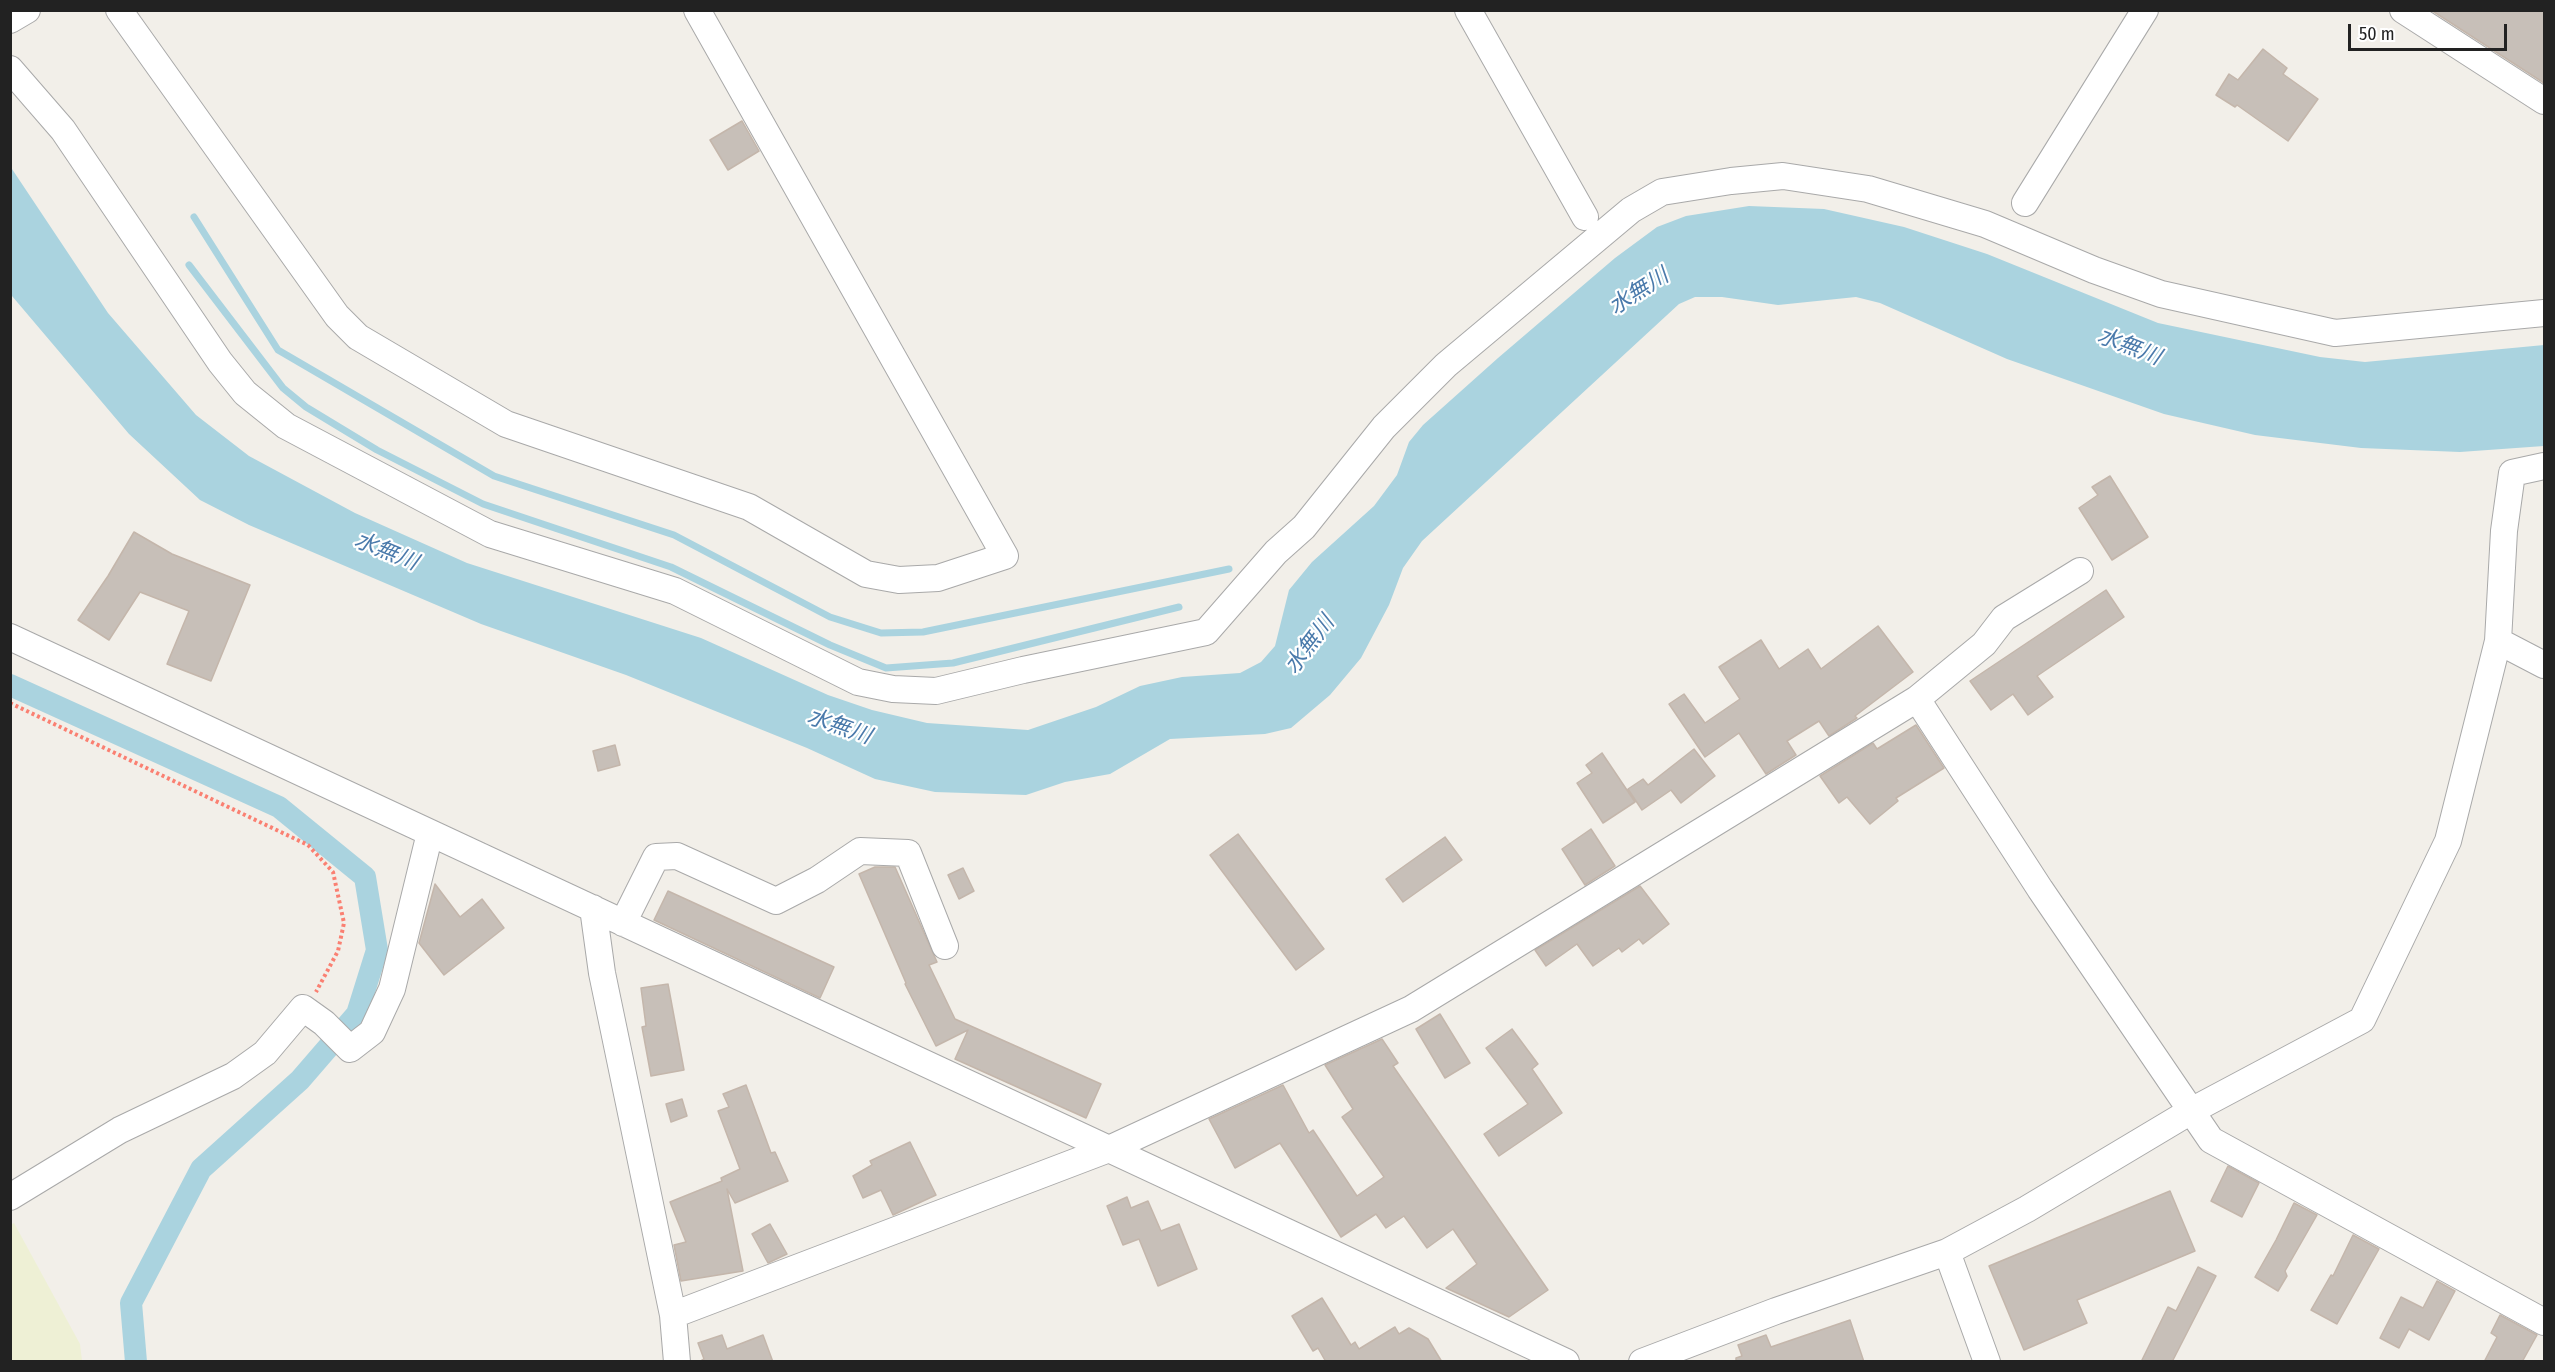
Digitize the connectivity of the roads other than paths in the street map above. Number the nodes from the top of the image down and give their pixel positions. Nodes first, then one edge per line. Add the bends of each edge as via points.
1 (27, 10) edge
2 (119, 10) edge
3 (697, 10) edge
4 (1468, 10) edge
5 (2145, 10) edge
6 (2403, 10) edge
7 (10, 20) edge
8 (10, 69) edge
9 (2544, 101) edge
10 (2025, 203) dead end
11 (1585, 217) dead end
12 (2544, 313) edge
13 (2544, 466) edge
14 (2080, 571) dead end
15 (10, 637) edge
16 (2498, 641) junction
17 (2544, 666) edge
18 (1917, 699) junction
19 (430, 833) junction
20 (593, 908) junction
21 (623, 923) junction
22 (945, 946) dead end
23 (2191, 1111) junction
24 (1109, 1149) junction
25 (10, 1197) edge
26 (1947, 1252) junction
27 (673, 1316) junction
28 (2544, 1322) edge
29 (677, 1362) edge
30 (1566, 1362) edge
31 (1642, 1362) edge
32 (1987, 1362) edge

1 - 7 street
2 - 3 street via 337,316 358,336 506,424 749,507 866,574 899,580 938,578 1005,556
4 - 11 street
5 - 10 street
6 - 9 street
8 - 12 street via 63,130 220,362 245,393 286,426 490,534 675,591 858,682 893,689 936,691 1206,632 1276,552 1304,527 1384,428 1446,365 1631,210 1662,192 1783,176 1868,189 1985,224 2161,294 2335,333
13 - 16 street via 2512,473 2504,531
14 - 18 street via 2004,618 1984,644
15 - 19 street
16 - 17 street
16 - 23 street via 2448,841 2362,1020
18 - 23 street
18 - 24 street via 1411,1010
19 - 20 street
19 - 25 street via 392,989 372,1032 350,1049 303,1008 265,1053 233,1076 120,1130
20 - 21 street
20 - 27 street via 602,973
21 - 22 street via 656,857 677,856 776,901 860,851 908,853
21 - 24 street
23 - 26 street
23 - 28 street via 2211,1140
24 - 27 street
24 - 30 street
26 - 31 street
26 - 32 street
27 - 29 street

